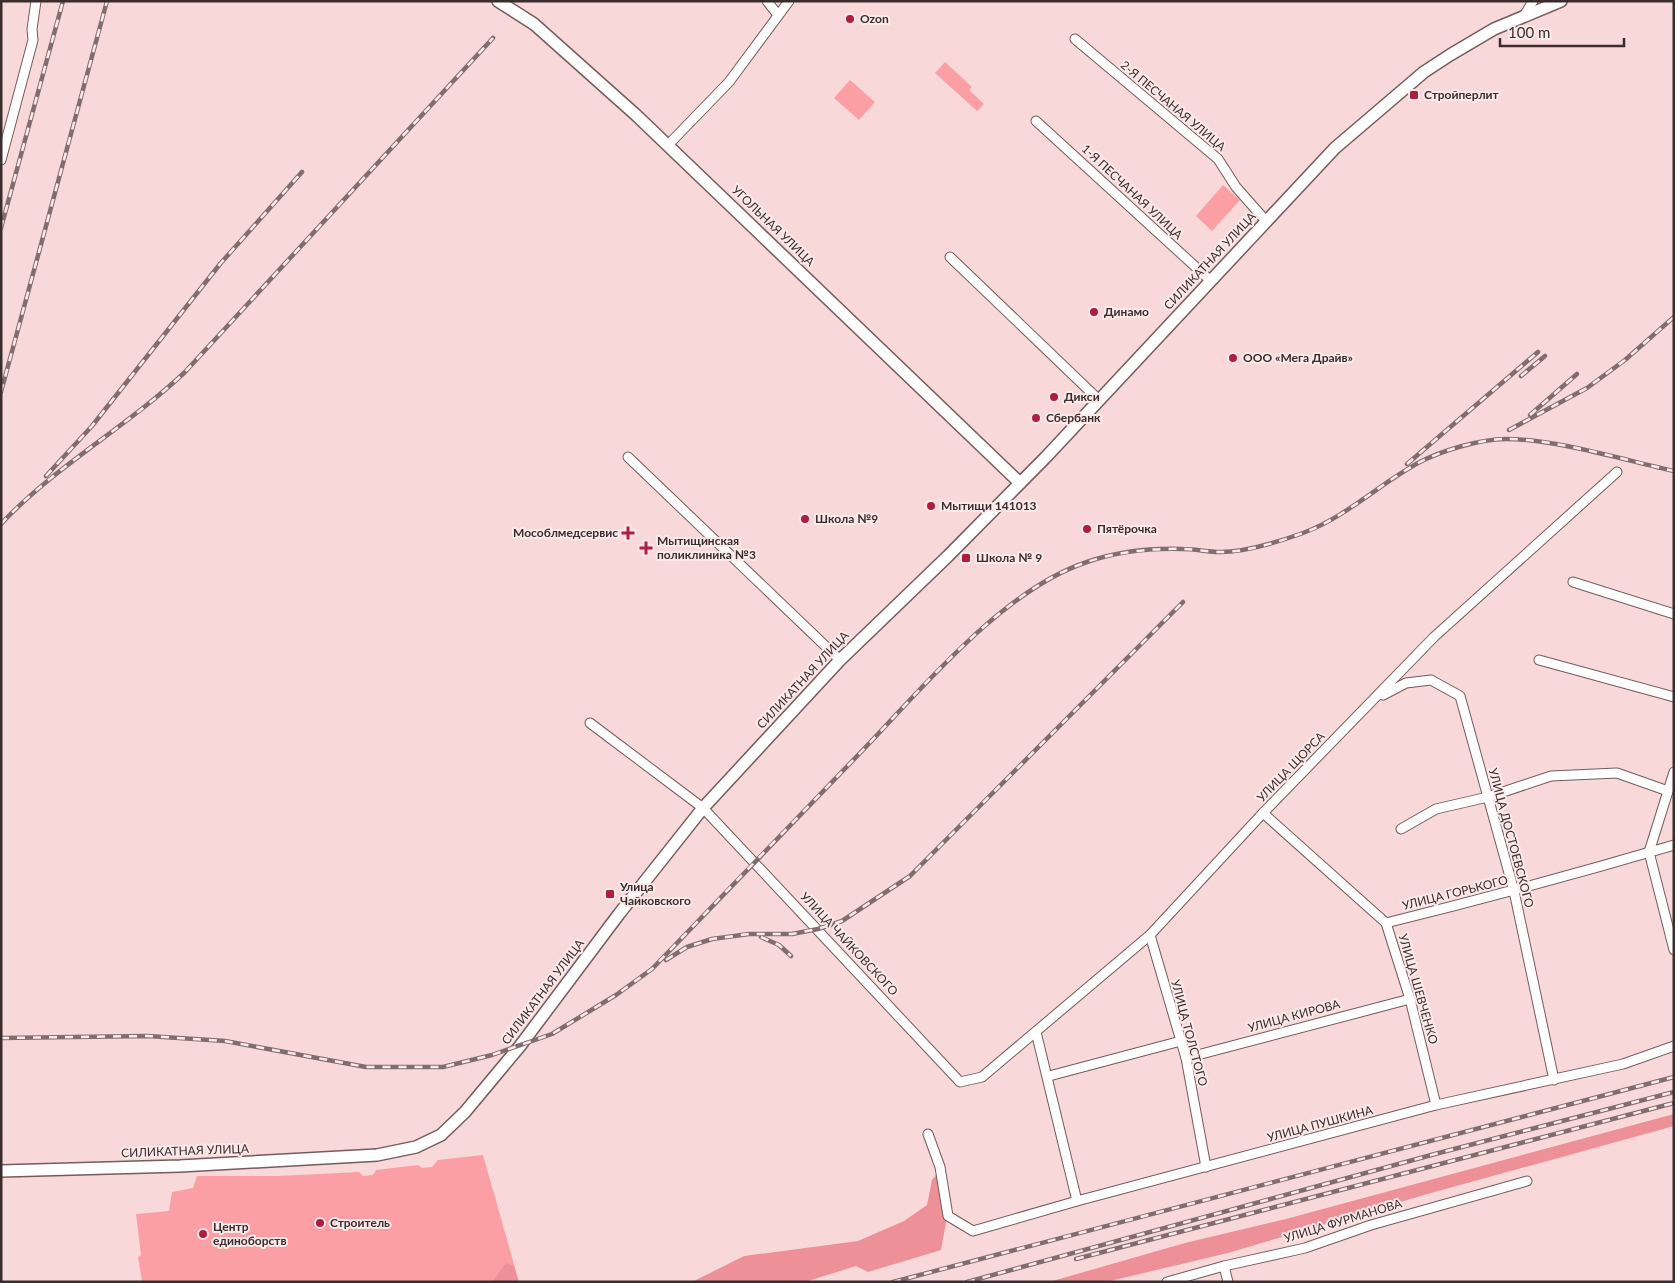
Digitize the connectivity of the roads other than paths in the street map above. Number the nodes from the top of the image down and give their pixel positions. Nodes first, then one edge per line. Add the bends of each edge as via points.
1 (36, 1) edge
2 (498, 1) edge
3 (768, 1) edge
4 (789, 1) edge
5 (1533, 1) edge
6 (1561, 1) edge
7 (778, 16) junction
8 (1524, 16) junction
9 (1075, 39) dead end
10 (1036, 121) dead end
11 (668, 146) junction
12 (1, 160) edge
13 (1266, 221) junction
14 (950, 257) dead end
15 (1211, 281) junction
16 (1098, 399) junction
17 (628, 457) dead end
18 (1617, 472) dead end
19 (1020, 483) junction
20 (1573, 582) dead end
21 (1674, 614) edge
22 (840, 660) junction
23 (1539, 660) dead end
24 (1674, 697) edge
25 (1374, 700) junction
26 (590, 723) dead end
27 (1674, 772) edge
28 (1668, 791) junction
29 (1488, 797) junction
30 (703, 808) junction
31 (1263, 813) junction
32 (1401, 829) dead end
33 (1674, 845) edge
34 (1648, 852) junction
35 (1514, 891) junction
36 (1386, 923) junction
37 (1671, 930) edge
38 (1150, 935) junction
39 (1674, 950) edge
40 (1410, 999) junction
41 (1036, 1032) junction
42 (1181, 1042) junction
43 (1674, 1046) edge
44 (1186, 1058) junction
45 (1049, 1076) junction
46 (982, 1077) joint
47 (1554, 1080) junction
48 (1436, 1105) junction
49 (928, 1134) dead end
50 (1206, 1167) junction
51 (1, 1171) edge
52 (1527, 1181) dead end
53 (1078, 1200) junction
54 (1224, 1266) junction
55 (1166, 1282) edge
56 (1228, 1282) edge

1 - 12 street via 33,40
2 - 11 street, УГОЛЬНАЯ УЛИЦА via 539,28
3 - 7 street
4 - 7 street
5 - 8 street
6 - 8 street, СИЛИКАТНАЯ УЛИЦА
7 - 11 street via 729,82
8 - 13 street, СИЛИКАТНАЯ УЛИЦА via 1494,29 1424,72 1335,148
9 - 13 street, 2-Я ПЕСЧАНАЯ УЛИЦА via 1218,159 1236,188
10 - 15 street, 1-Я ПЕСЧАНАЯ УЛИЦА
11 - 19 street, УГОЛЬНАЯ УЛИЦА
13 - 15 street, СИЛИКАТНАЯ УЛИЦА
14 - 16 street
15 - 16 street, СИЛИКАТНАЯ УЛИЦА
16 - 19 street, СИЛИКАТНАЯ УЛИЦА
17 - 22 street
18 - 25 street, УЛИЦА ЩОРСА via 1434,638
19 - 22 street, СИЛИКАТНАЯ УЛИЦА
20 - 21 street
22 - 30 street, СИЛИКАТНАЯ УЛИЦА
23 - 24 street
25 - 29 street, УЛИЦА ДОСТОЕВСКОГО via 1406,683 1431,680 1460,696
25 - 31 street, УЛИЦА ЩОРСА
26 - 30 street
27 - 28 street
28 - 29 street via 1617,773 1551,776
28 - 34 street
29 - 32 street via 1436,809
29 - 35 street, УЛИЦА ДОСТОЕВСКОГО
30 - 46 street, УЛИЦА ЧАЙКОВСКОГО via 960,1082
30 - 51 street, СИЛИКАТНАЯ УЛИЦА via 484,1090 441,1135 377,1155 180,1166
31 - 36 street, УЛИЦА ШЕВЧЕНКО
31 - 38 street, УЛИЦА ЩОРСА
33 - 34 street, УЛИЦА ГОРЬКОГО
34 - 35 street, УЛИЦА ГОРЬКОГО
34 - 37 street
35 - 36 street, УЛИЦА ГОРЬКОГО
35 - 47 street, УЛИЦА ДОСТОЕВСКОГО
36 - 40 street, УЛИЦА ШЕВЧЕНКО
37 - 39 street
38 - 41 street, УЛИЦА ЩОРСА
38 - 42 street, УЛИЦА ТОЛСТОГО
40 - 44 street, УЛИЦА КИРОВА
40 - 48 street, УЛИЦА ШЕВЧЕНКО
41 - 45 street
41 - 46 street, УЛИЦА ЩОРСА
42 - 44 street, УЛИЦА ТОЛСТОГО
42 - 45 street
43 - 47 street, УЛИЦА ПУШКИНА via 1623,1064
44 - 50 street, УЛИЦА ТОЛСТОГО
45 - 53 street
47 - 48 street, УЛИЦА ПУШКИНА
48 - 50 street, УЛИЦА ПУШКИНА
49 - 53 street, УЛИЦА ПУШКИНА via 940,1166 948,1216 973,1231
50 - 53 street, УЛИЦА ПУШКИНА
52 - 54 street, УЛИЦА ФУРМАНОВА via 1371,1225 1305,1248
54 - 55 street, УЛИЦА ФУРМАНОВА
54 - 56 street

